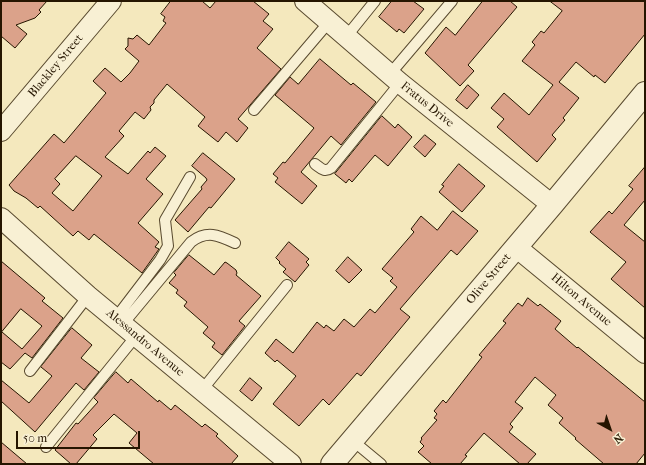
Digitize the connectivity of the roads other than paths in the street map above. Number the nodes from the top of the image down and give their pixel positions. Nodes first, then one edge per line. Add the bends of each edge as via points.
1 (111, 1) edge
2 (305, 1) edge
3 (375, 1) edge
4 (452, 1) edge
5 (329, 22) junction
6 (346, 36) junction
7 (395, 78) junction
8 (645, 93) edge
9 (254, 110) dead end
10 (1, 132) edge
11 (315, 164) dead end
12 (190, 177) dead end
13 (552, 205) junction
14 (1, 218) edge
15 (235, 243) dead end
16 (516, 247) junction
17 (287, 285) dead end
18 (88, 296) junction
19 (125, 326) junction
20 (645, 353) edge
21 (30, 371) dead end
22 (202, 390) junction
23 (352, 440) junction
24 (46, 447) dead end
25 (291, 464) edge
26 (332, 464) edge
27 (382, 464) edge

1 - 10 street, Blackley Street
2 - 5 street, Fratus Drive
3 - 6 lane
4 - 7 lane
5 - 6 street, Fratus Drive
5 - 9 lane
6 - 7 street, Fratus Drive
7 - 11 lane via 331,168 323,170
7 - 13 street, Fratus Drive
8 - 13 street, Olive Street
12 - 19 lane via 166,220 168,246
13 - 16 street, Olive Street
14 - 18 street, Alessandro Avenue
15 - 19 lane via 220,236 196,238
16 - 20 street, Hilton Avenue
16 - 23 street, Olive Street
17 - 22 lane
18 - 19 street, Alessandro Avenue
18 - 21 lane
19 - 22 street, Alessandro Avenue
19 - 24 lane
22 - 25 street, Alessandro Avenue
23 - 26 street, Olive Street
23 - 27 lane

